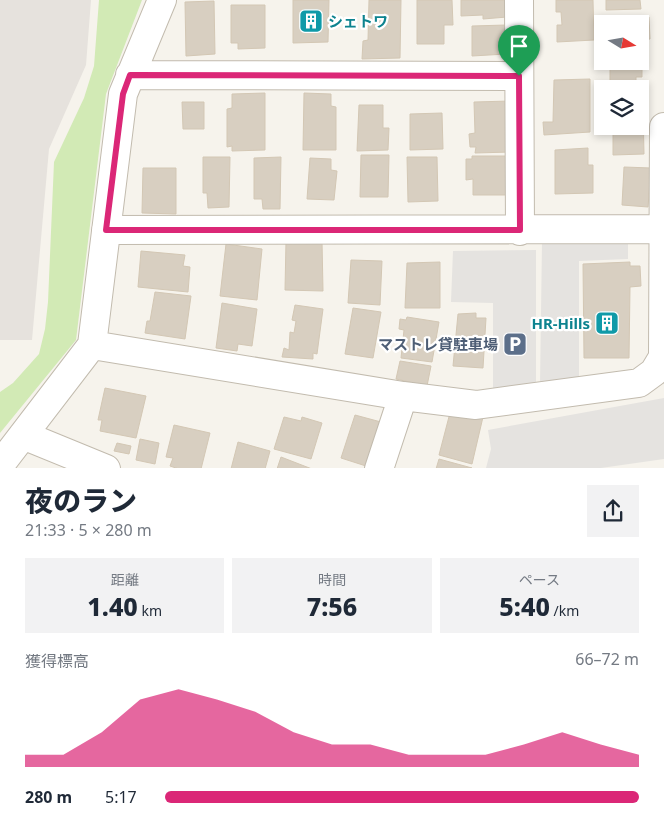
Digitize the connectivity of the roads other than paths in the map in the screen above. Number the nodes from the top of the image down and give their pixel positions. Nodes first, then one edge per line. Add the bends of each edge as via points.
1 (162, 0) edge
2 (519, 0) edge
3 (130, 75) junction
4 (519, 76) junction
5 (664, 127) edge
6 (663, 229) junction
7 (106, 230) junction
8 (520, 230) junction
9 (92, 345) junction
10 (403, 396) junction
11 (23, 435) junction
12 (0, 465) edge
13 (106, 468) edge
14 (379, 468) edge

1 - 3 street
2 - 4 street
3 - 4 street
3 - 7 street via 123,94
4 - 8 street
5 - 6 street
6 - 8 street
6 - 10 street via 662,357 647,378 622,386 476,405
7 - 8 street
7 - 9 street
9 - 10 street
9 - 11 street
10 - 14 street
11 - 12 street
11 - 13 street

